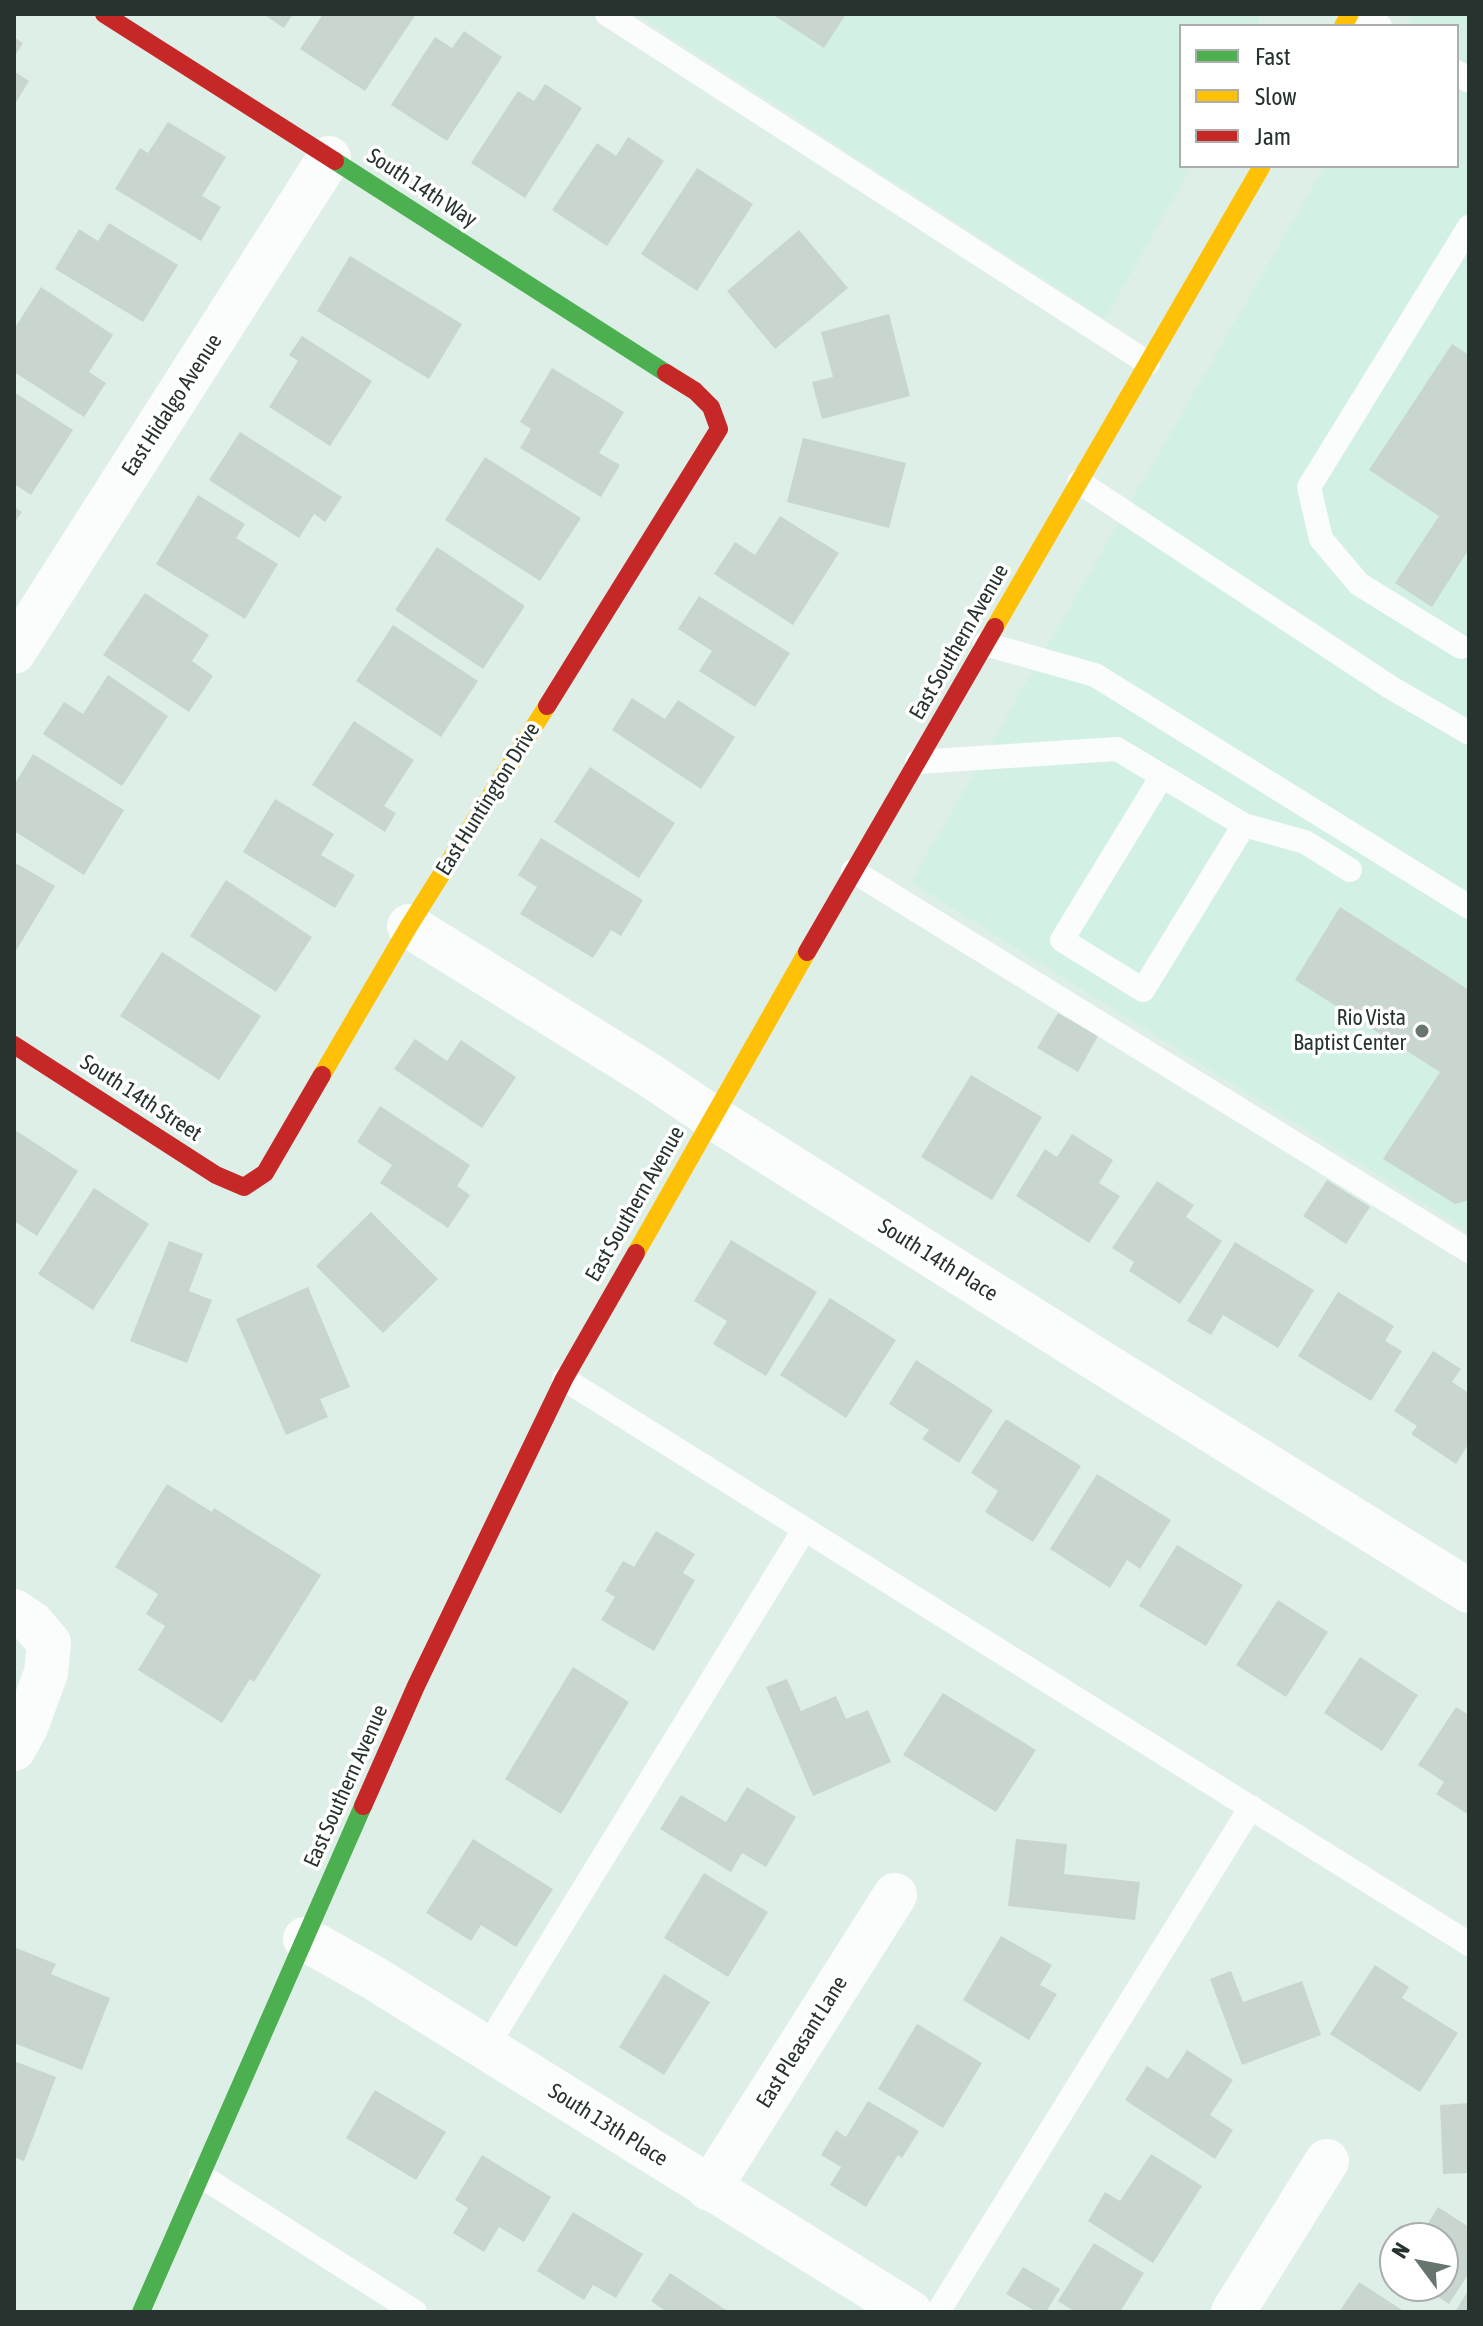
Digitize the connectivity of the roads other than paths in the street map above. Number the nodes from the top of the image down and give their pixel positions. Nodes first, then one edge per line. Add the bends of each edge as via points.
1 (104, 14) edge
2 (607, 14) edge
3 (329, 158) junction
4 (1261, 168) edge
5 (1469, 227) edge
6 (1148, 363) junction
7 (711, 407) joint
8 (1079, 482) junction
9 (985, 644) junction
10 (1461, 647) dead end
11 (14, 652) edge
12 (1469, 733) edge
13 (917, 762) junction
14 (1162, 776) junction
15 (1244, 825) junction
16 (1350, 870) dead end
17 (853, 871) junction
18 (1469, 907) edge
19 (409, 926) junction
20 (14, 1045) edge
21 (712, 1117) junction
22 (244, 1187) joint
23 (1469, 1251) edge
24 (564, 1379) junction
25 (804, 1530) junction
26 (1469, 1591) edge
27 (14, 1611) edge
28 (14, 1749) edge
29 (1251, 1807) junction
30 (895, 1895) dead end
31 (305, 1939) junction
32 (1469, 1944) edge
33 (486, 2048) junction
34 (1327, 2161) dead end
35 (201, 2176) junction
36 (709, 2189) junction
37 (141, 2312) edge
38 (415, 2312) edge
39 (910, 2312) edge
40 (938, 2312) edge
41 (1233, 2312) edge

1 - 3 main road, South 14th Way
2 - 6 lane
3 - 7 main road, South 14th Way via 695,391
3 - 11 street, East Hidalgo Avenue
4 - 6 main road, East Southern Avenue
5 - 10 lane via 1309,487 1321,539 1359,584
6 - 8 main road, East Southern Avenue
7 - 19 main road, East Huntington Drive via 719,429
8 - 9 main road, East Southern Avenue
8 - 12 lane via 1390,687
9 - 13 main road, East Southern Avenue
9 - 18 lane via 1095,675
13 - 14 lane via 1117,749
13 - 17 main road, East Southern Avenue
14 - 15 lane
14 - 15 lane via 1062,940 1143,990
15 - 16 lane via 1305,842
17 - 21 main road, East Southern Avenue
17 - 23 lane
19 - 21 street, South 14th Place
19 - 22 main road, East Huntington Drive via 265,1173
20 - 22 main road, South 14th Street via 216,1175
21 - 24 main road, East Southern Avenue
21 - 26 street, South 14th Place
24 - 25 lane
24 - 31 main road, East Southern Avenue via 416,1686
25 - 29 lane
25 - 33 lane
27 - 28 street via 49,1643 46,1673
29 - 32 lane
29 - 40 lane
30 - 36 street, East Pleasant Lane
31 - 33 street, South 13th Place
31 - 35 main road, East Southern Avenue
33 - 36 street, South 13th Place
34 - 41 street
35 - 37 main road, East Southern Avenue
35 - 38 lane
36 - 39 street, South 13th Place

